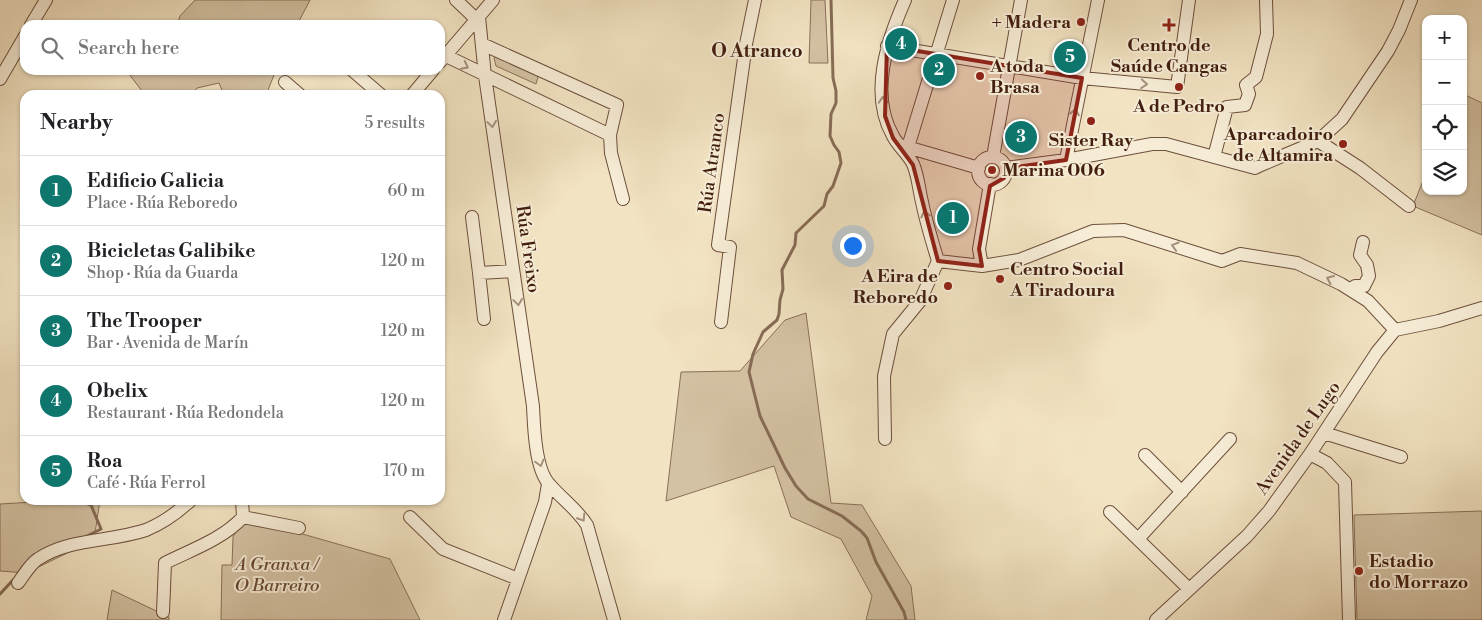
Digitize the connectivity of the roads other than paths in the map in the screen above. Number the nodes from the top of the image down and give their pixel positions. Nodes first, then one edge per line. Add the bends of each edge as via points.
1 (46, 0) edge
2 (456, 0) edge
3 (493, 0) edge
4 (755, 0) edge
5 (905, 0) edge
6 (953, 0) edge
7 (1021, 0) edge
8 (1098, 0) edge
9 (1190, 0) edge
10 (1266, 0) edge
11 (1411, 0) edge
12 (478, 19) junction
13 (34, 20) edge
14 (482, 44) junction
15 (20, 45) edge
16 (887, 46) junction
17 (445, 54) edge
18 (935, 54) junction
19 (445, 58) edge
20 (1009, 68) junction
21 (358, 75) edge
22 (429, 75) edge
23 (485, 76) junction
24 (1082, 78) junction
25 (0, 79) edge
26 (285, 82) dead end
27 (294, 90) edge
28 (375, 90) edge
29 (416, 90) edge
30 (610, 134) junction
31 (1318, 141) junction
32 (904, 146) junction
33 (993, 157) junction
34 (1214, 157) junction
35 (1066, 160) junction
36 (979, 168) junction
37 (1006, 168) junction
38 (990, 184) junction
39 (623, 198) dead end
40 (1409, 206) dead end
41 (472, 217) dead end
42 (1363, 242) dead end
43 (938, 261) junction
44 (982, 266) junction
45 (513, 271) junction
46 (479, 273) junction
47 (1351, 290) junction
48 (1482, 308) edge
49 (484, 319) dead end
50 (721, 322) dead end
51 (1395, 330) junction
52 (1324, 433) junction
53 (885, 439) dead end
54 (1230, 439) dead end
55 (1310, 454) junction
56 (1145, 455) dead end
57 (1401, 457) dead end
58 (548, 484) junction
59 (1182, 492) junction
60 (185, 505) edge
61 (242, 505) edge
62 (1110, 512) dead end
63 (242, 517) junction
64 (410, 517) dead end
65 (299, 528) dead end
66 (1138, 539) junction
67 (518, 579) junction
68 (18, 583) dead end
69 (1189, 589) junction
70 (163, 612) dead end
71 (504, 620) edge
72 (614, 620) edge
73 (1156, 620) edge
74 (1349, 620) edge

1 - 13 street
2 - 12 street
3 - 12 street
4 - 50 street, Rúa Atranco via 718,245 730,247
5 - 16 street
6 - 18 street
7 - 20 street
8 - 24 street
24 -> 9 street via 1177,87
10 - 34 street via 1267,34 1256,78 1246,85 1249,94 1245,105 1227,107
11 - 31 street via 1399,30 1370,80 1342,119
12 - 14 street, Rúa Freixo
12 - 17 street
14 - 23 street, Rúa Freixo
14 - 30 street via 617,105
15 - 25 street
16 - 18 street
32 -> 16 street via 893,138 882,103
18 - 20 street
18 - 32 street
19 -> 23 street
20 - 24 street
20 - 33 street
21 - 28 street
22 - 29 street
23 - 30 street
23 -> 45 street, Rúa Freixo
35 -> 24 street
26 - 27 street
30 - 39 street via 611,153
31 - 34 street via 1254,168
31 - 40 street
32 - 36 street
43 -> 32 street via 913,165
33 - 36 street via 982,161
33 - 37 street via 1000,159
34 - 35 street via 1166,144 1139,145
35 - 37 street
36 - 38 street via 981,179
37 - 38 street via 1004,178
38 - 44 street via 979,249
41 - 46 street
42 - 47 street via 1360,256 1369,276 1364,286 1355,286
43 - 44 street
43 - 53 street via 920,301 893,334 884,376
47 -> 44 street via 1297,263 1240,254 1222,261 1124,230 1093,231 1019,260
45 - 46 street
45 -> 58 street, Rúa Freixo via 533,406 535,446
46 - 49 street
47 - 51 street via 1368,301
48 - 51 street
51 - 52 street, Avenida de Lugo
52 - 55 street, Avenida de Lugo
52 - 57 street
54 - 59 street
55 - 69 street, Avenida de Lugo via 1247,536
55 - 74 street via 1327,463 1345,482
56 - 59 street
58 - 67 street via 545,502
58 -> 72 street via 578,511 587,525
59 - 66 street
60 - 68 street via 158,525 144,530 54,550 36,560
61 - 63 street
62 - 66 street
63 - 65 street
63 - 70 street via 226,532 165,563
64 - 67 street via 444,549
66 - 69 street
67 - 71 street
69 - 73 street, Avenida de Lugo

